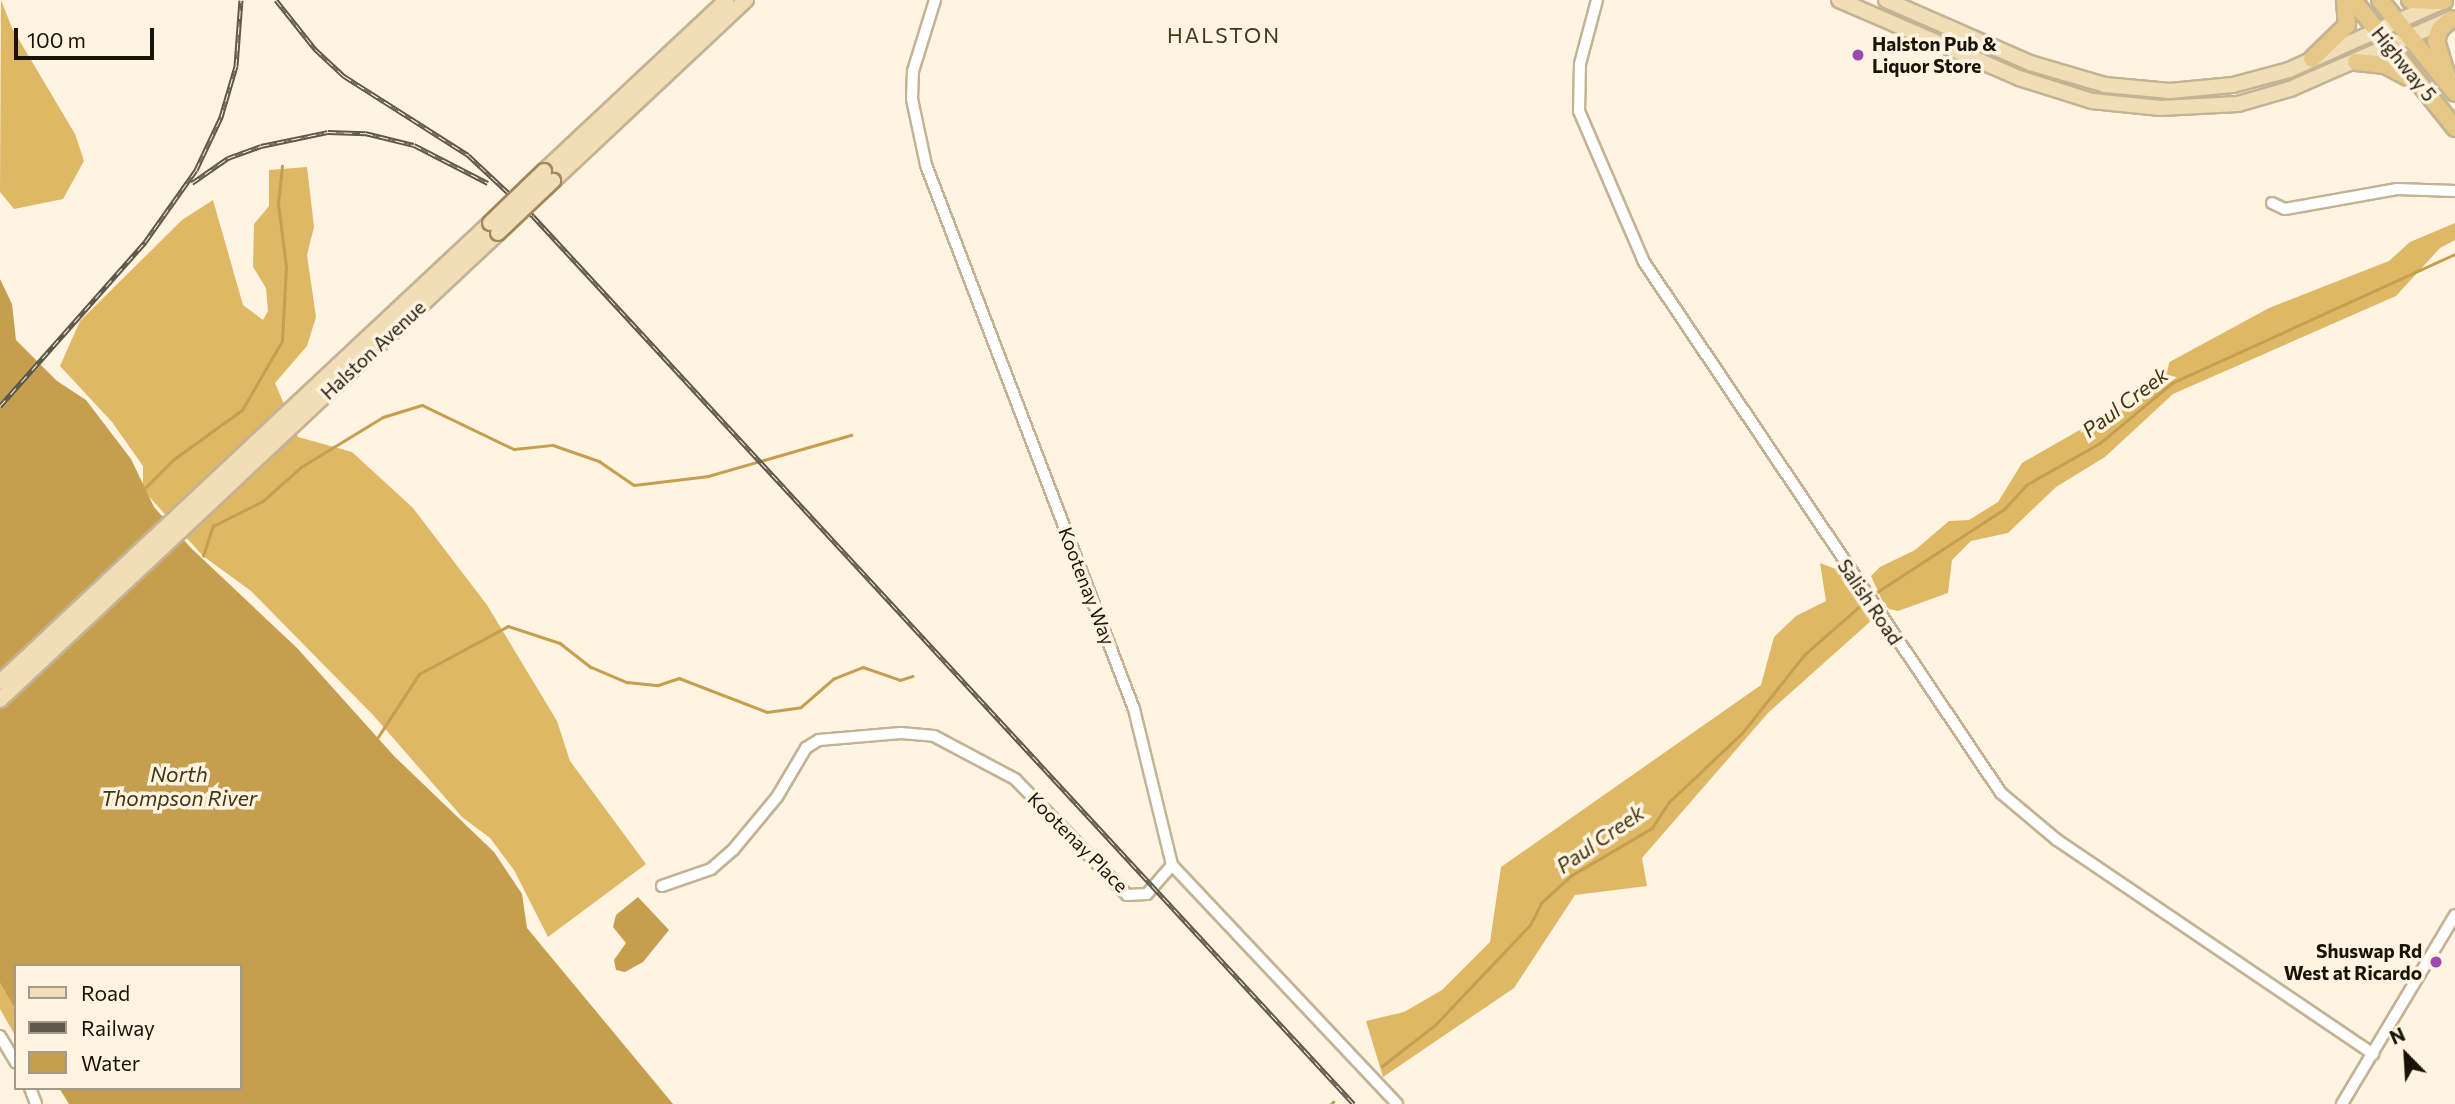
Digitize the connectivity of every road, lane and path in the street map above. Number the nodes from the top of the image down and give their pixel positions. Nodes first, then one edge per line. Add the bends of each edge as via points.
1 (727, 0) edge
2 (747, 0) edge
3 (935, 0) edge
4 (1597, 0) edge
5 (1839, 0) edge
6 (2345, 0) edge
7 (2353, 0) edge
8 (2380, 0) edge
9 (2410, 0) edge
10 (2445, 0) edge
11 (1893, 2) edge
12 (2453, 18) edge
13 (2398, 23) junction
14 (2377, 30) junction
15 (2410, 37) junction
16 (2390, 47) junction
17 (2312, 59) junction
18 (2356, 62) junction
19 (2453, 91) edge
20 (2426, 92) junction
21 (2455, 128) edge
22 (549, 176) junction
23 (2455, 191) edge
24 (2272, 203) dead end
25 (321, 390) junction
26 (0, 682) edge
27 (0, 700) edge
28 (1172, 865) junction
29 (662, 886) dead end
30 (2454, 920) edge
31 (0, 1036) edge
32 (2373, 1054) junction
33 (14, 1060) edge
34 (1396, 1104) edge
35 (2342, 1104) edge

1 - 22 main road, Halston Avenue
2 - 22 main road, Halston Avenue
3 - 28 street, Kootenay Way via 913,71 912,99 923,155 1134,709
4 - 32 street, Salish Road via 1580,64 1579,111 1644,262 2001,793 2057,840
5 - 18 main road via 2019,78 2092,102 2161,108 2238,104
6 - 17 highway via 2347,25
7 - 14 highway, Highway 5
8 - 13 highway, Highway 5
9 - 10 highway
10 - 13 main road
11 - 17 main road via 2030,63 2105,85 2202,90 2278,73
12 - 15 main road
12 - 19 highway via 2440,29 2436,41
13 - 14 main road
13 - 15 highway, Highway 5
14 - 16 highway, Highway 5
14 - 17 main road
15 - 16 main road
15 - 19 highway, Highway 5
16 - 18 main road
16 - 20 highway, Highway 5
18 - 20 highway via 2402,71
20 - 21 highway, Highway 5
22 - 25 main road, Halston Avenue, bridge
23 - 24 street via 2397,189 2285,209
25 - 26 main road, Halston Avenue
25 - 27 main road, Halston Avenue
28 - 29 street, Kootenay Place via 1147,894 1127,895 1015,779 934,736 901,733 820,740 799,755 777,797 733,850 711,869
28 - 34 street, Kootenay Way
30 - 32 street
31 - 33 street
32 - 35 street

